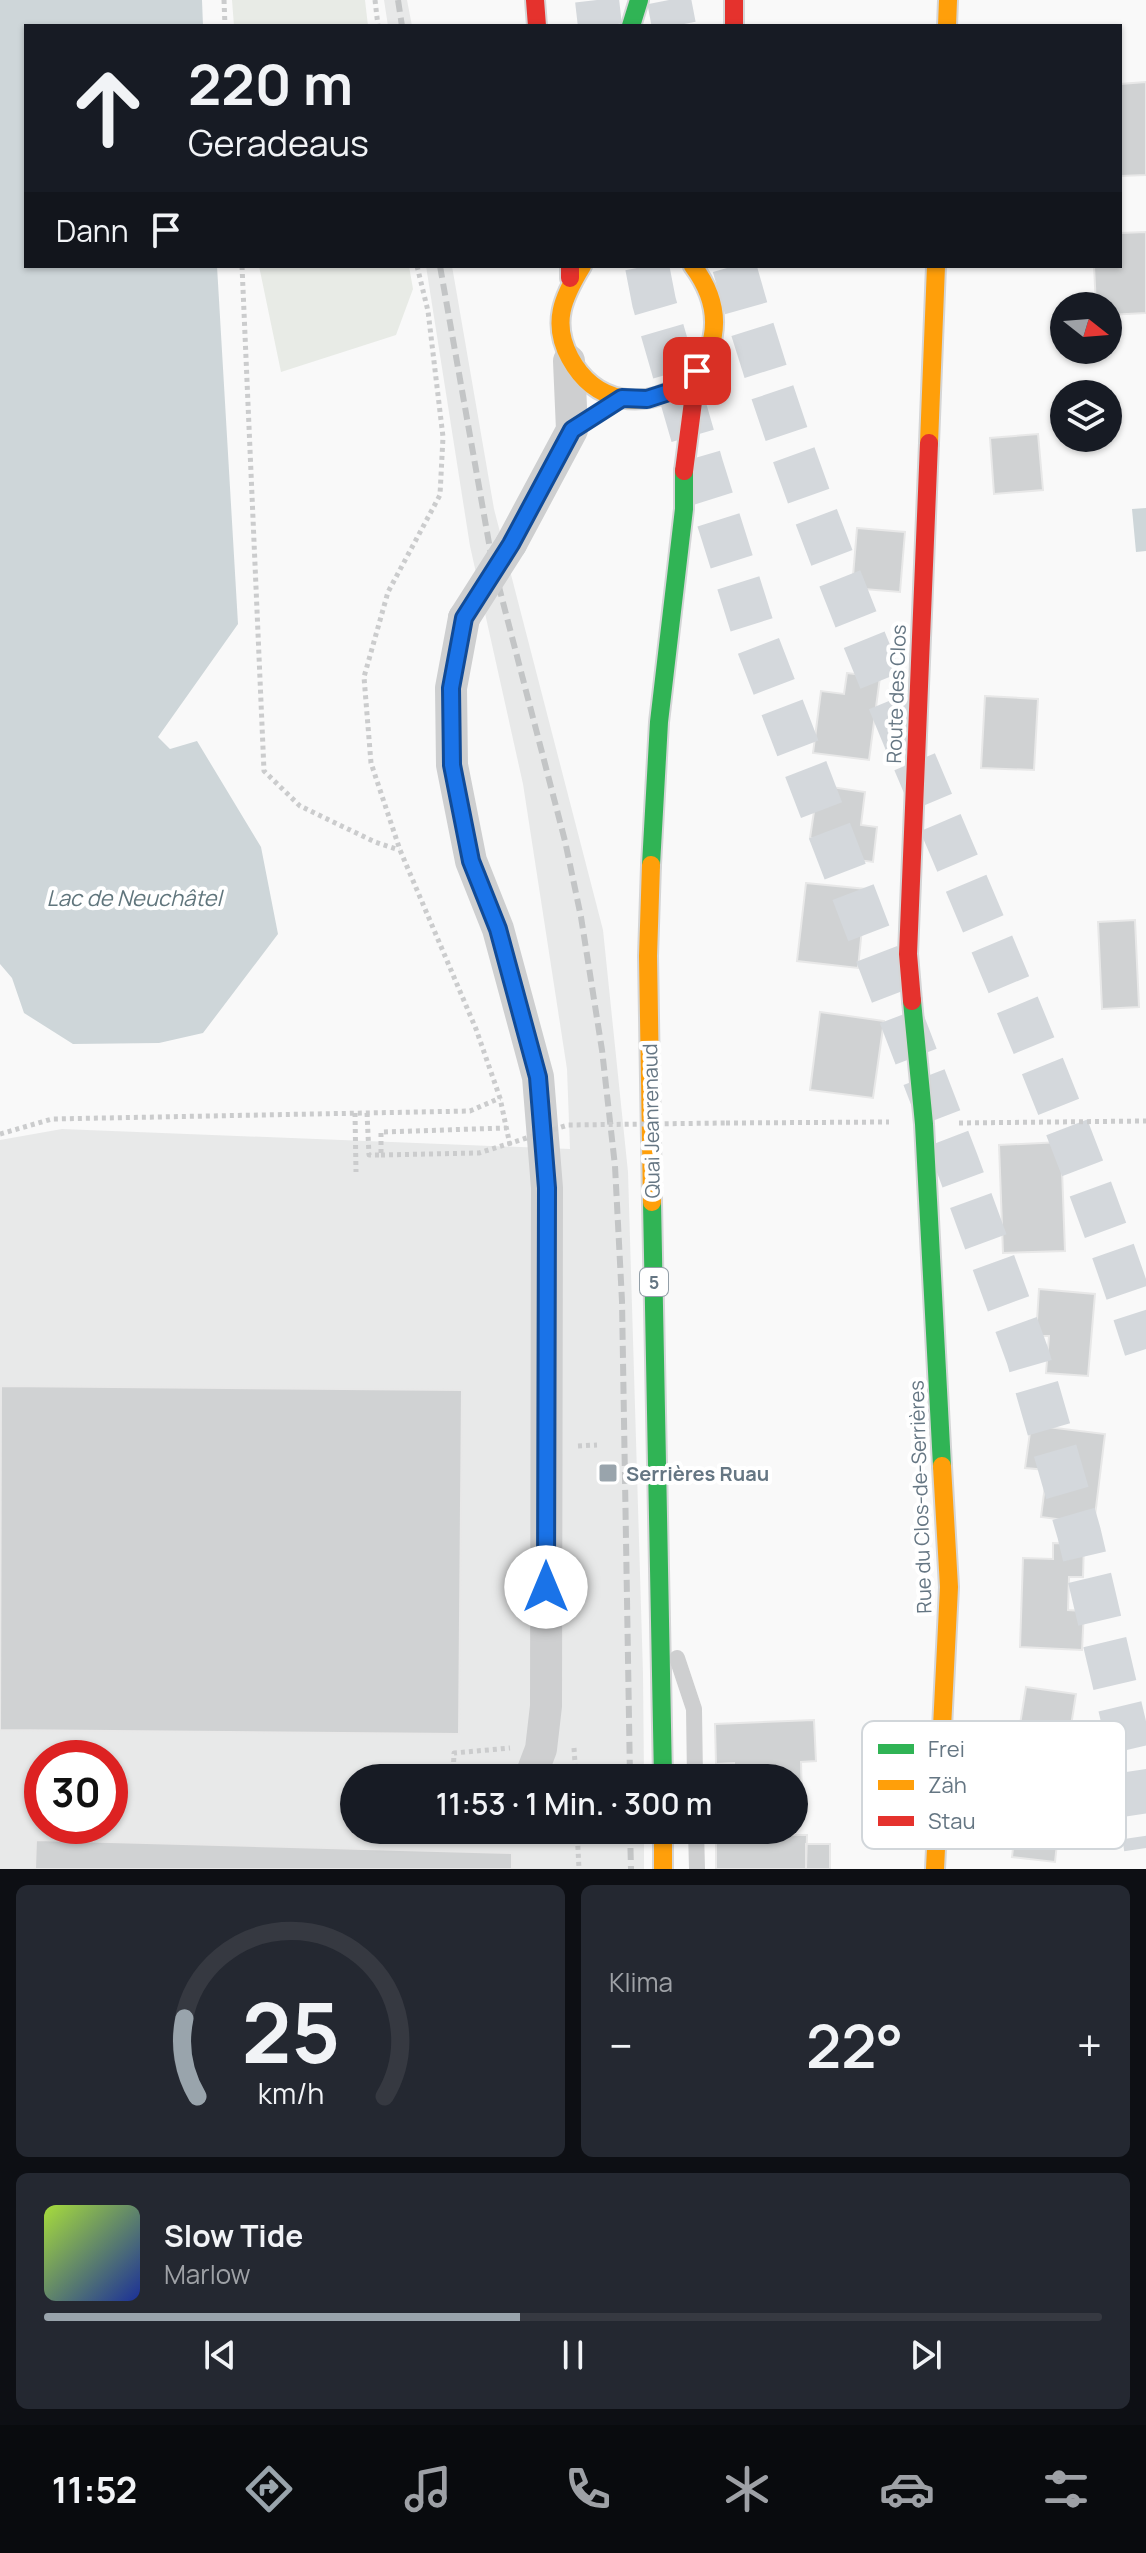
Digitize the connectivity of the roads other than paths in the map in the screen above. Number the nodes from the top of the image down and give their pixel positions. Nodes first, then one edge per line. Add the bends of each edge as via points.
1 (535, 0) edge
2 (639, 0) edge
3 (734, 0) edge
4 (948, 0) edge
5 (537, 24) edge
6 (632, 24) edge
7 (734, 24) edge
8 (947, 24) edge
9 (694, 268) edge
10 (715, 268) edge
11 (936, 268) edge
12 (574, 270) edge
13 (711, 294) junction
14 (569, 361) junction
15 (697, 371) junction
16 (633, 405) junction
17 (572, 430) junction
18 (664, 442) dead end
19 (684, 466) junction
20 (924, 1124) joint
21 (660, 1608) junction
22 (942, 1721) edge
23 (535, 1764) edge
24 (663, 1764) edge
25 (695, 1764) edge
26 (663, 1844) edge
27 (696, 1844) edge
28 (936, 1849) edge
29 (663, 1869) edge
30 (697, 1869) edge
31 (935, 1869) edge

1 - 5 main road
2 - 6 main road
3 - 7 main road
4 - 8 main road
9 - 13 main road
10 - 13 main road
11 - 20 main road, Route des Clos via 908,954
12 - 14 main road via 558,328
13 - 15 main road via 714,335
14 - 16 main road via 591,386
14 - 17 street
15 - 16 main road via 661,396
15 - 19 main road, 5
16 - 17 street
17 - 23 street, bridge via 464,618 451,688 452,765 471,861 498,929 538,1077 547,1188 546,1706
18 - 19 main road
19 - 21 main road, Quai Jeanrenaud / 5 via 649,888
20 - 22 main road, Rue du Clos-de-Serrières via 949,1587
21 - 24 main road, Quai Jeanrenaud / 5
21 - 25 lane via 694,1709
26 - 29 main road
27 - 30 lane
28 - 31 main road, Rue du Clos-de-Serrières

